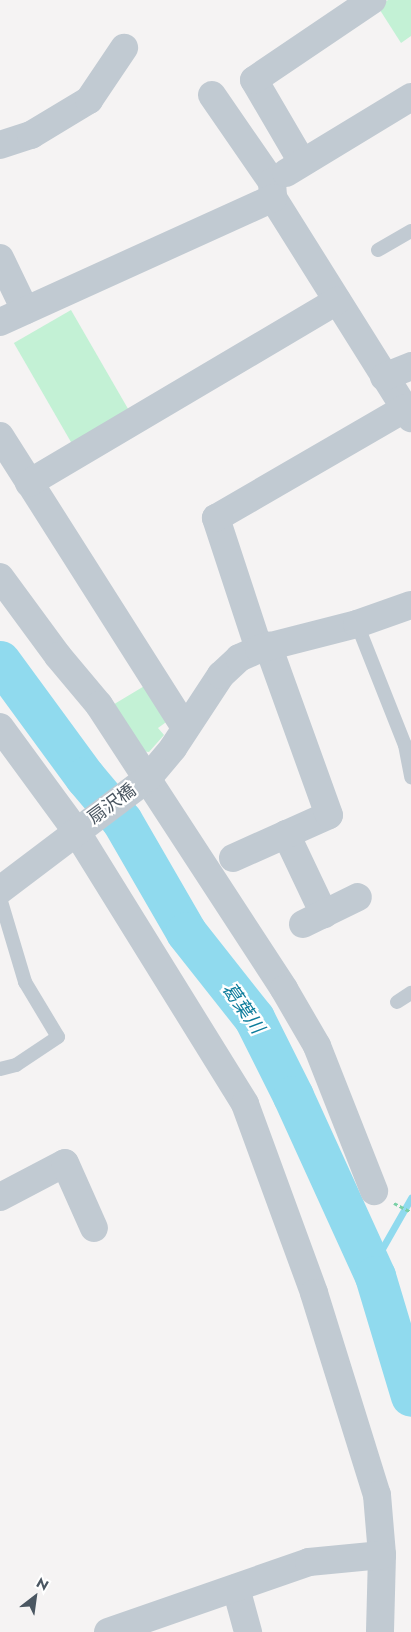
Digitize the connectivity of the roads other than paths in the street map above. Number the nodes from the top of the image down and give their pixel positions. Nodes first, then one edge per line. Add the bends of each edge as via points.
1 (372, 0) edge
2 (124, 48) dead end
3 (212, 95) dead end
4 (411, 97) edge
5 (0, 145) edge
6 (302, 162) junction
7 (272, 190) junction
8 (411, 231) edge
9 (378, 250) dead end
10 (0, 258) edge
11 (337, 301) junction
12 (25, 310) junction
13 (0, 322) edge
14 (411, 366) edge
15 (384, 377) junction
16 (408, 413) edge
17 (0, 436) edge
18 (29, 483) junction
19 (0, 576) edge
20 (411, 605) edge
21 (357, 624) junction
22 (264, 647) junction
23 (0, 727) edge
24 (185, 727) junction
25 (411, 777) edge
26 (148, 778) junction
27 (76, 831) junction
28 (286, 834) junction
29 (234, 858) dead end
30 (0, 890) edge
31 (358, 897) dead end
32 (0, 898) edge
33 (411, 993) edge
34 (397, 1002) dead end
35 (0, 1069) edge
36 (380, 1195) road end
37 (0, 1197) edge
38 (94, 1228) dead end
39 (382, 1555) junction
40 (236, 1588) junction
41 (108, 1632) edge
42 (248, 1632) edge
43 (380, 1632) edge

1 - 6 street via 254,80
2 - 5 street via 89,100 31,135
3 - 7 street
4 - 6 street
6 - 7 street
7 - 11 street
7 - 12 street
8 - 9 lane
10 - 12 street
11 - 15 street
11 - 18 street
12 - 13 street
14 - 15 street
15 - 16 street
16 - 22 street via 216,518
17 - 18 street
18 - 24 street
19 - 26 street via 58,656 100,705
20 - 21 street, 扇沢橋
21 - 22 street, 扇沢橋
21 - 25 lane via 405,745
22 - 24 street, 扇沢橋 via 239,658 221,675
22 - 28 street via 329,815
23 - 27 street
24 - 26 street, 扇沢橋 via 173,748
26 - 27 street, 扇沢橋
26 - 36 street via 317,1046
27 - 30 street, 扇沢橋
27 - 39 street via 245,1104 350,1404 378,1495
28 - 29 street
28 - 31 street via 314,919
32 - 35 lane via 25,982 58,1037 16,1065
33 - 34 lane
37 - 38 street via 65,1163
39 - 40 street via 309,1562
39 - 43 street
40 - 41 street
40 - 42 street

